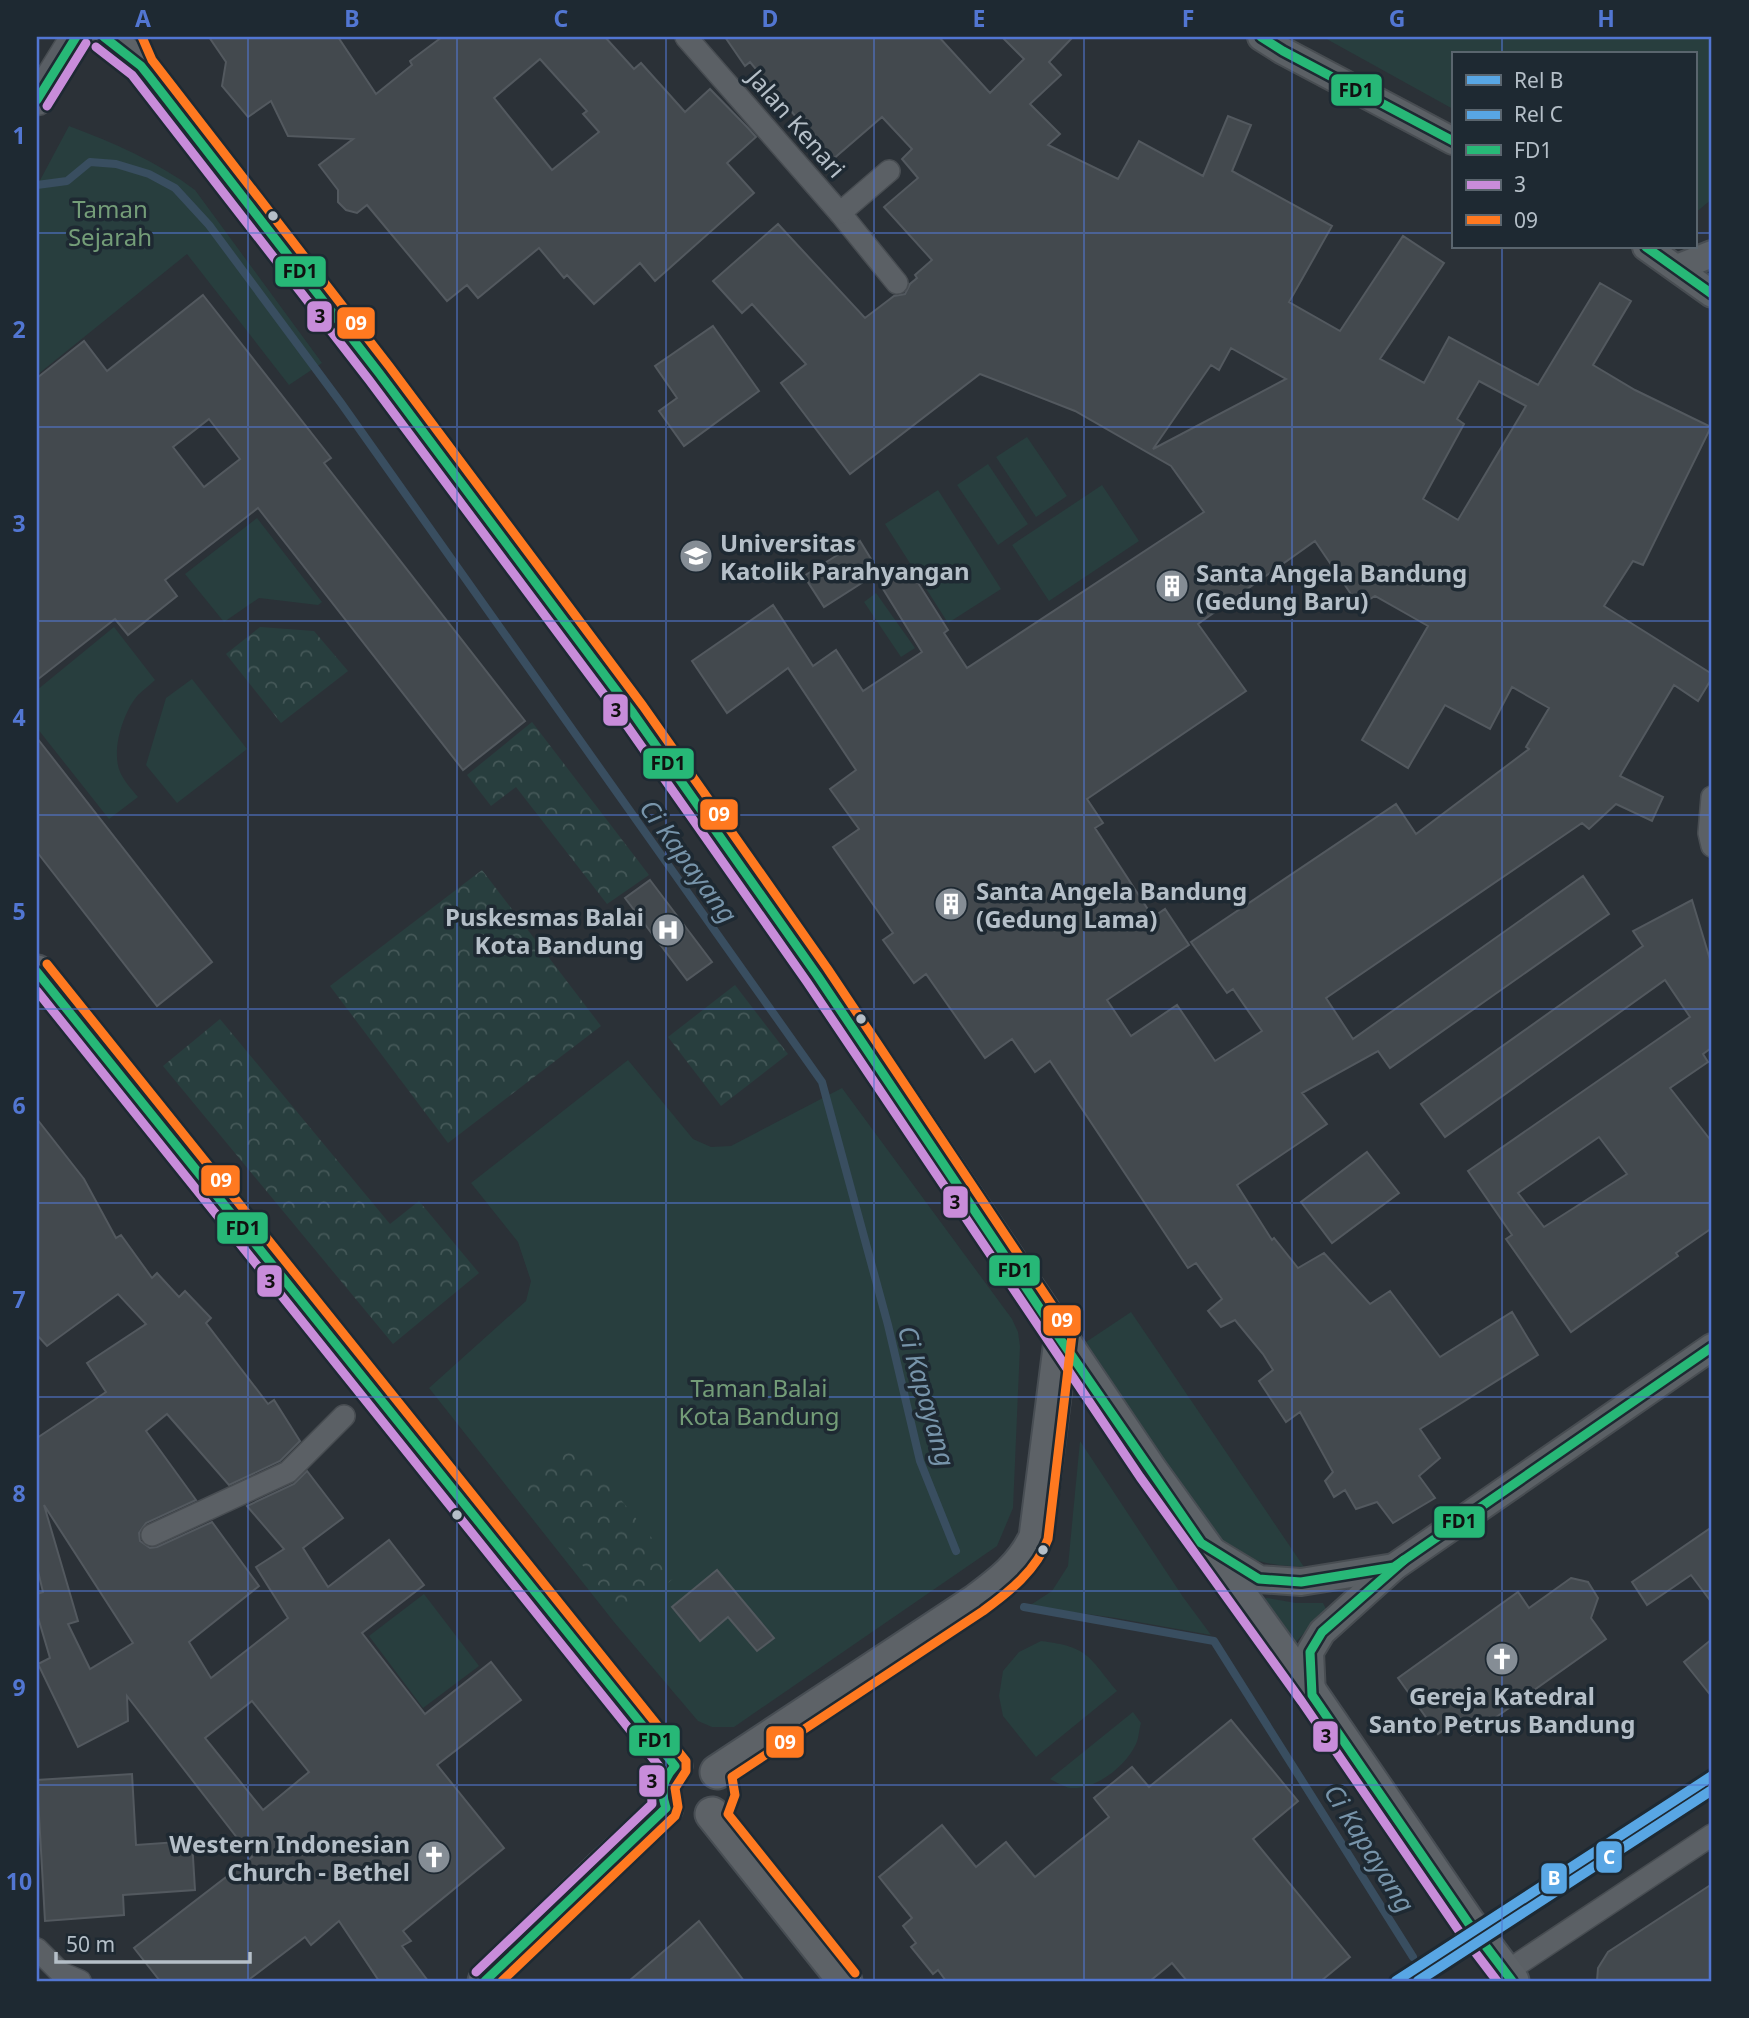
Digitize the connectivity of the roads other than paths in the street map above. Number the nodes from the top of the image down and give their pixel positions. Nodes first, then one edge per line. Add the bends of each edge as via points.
1 (76, 37) edge
2 (104, 37) edge
3 (686, 37) edge
4 (1261, 37) edge
5 (135, 51) edge
6 (37, 100) edge
7 (1452, 140) edge
8 (889, 171) dead end
9 (840, 213) junction
10 (1647, 248) edge
11 (1712, 254) edge
12 (1677, 268) junction
13 (898, 283) dead end
14 (1712, 294) edge
15 (1712, 797) edge
16 (1712, 846) edge
17 (37, 972) edge
18 (1061, 1340) junction
19 (1712, 1346) edge
20 (344, 1416) dead end
21 (152, 1535) dead end
22 (1201, 1543) junction
23 (1394, 1567) junction
24 (1312, 1695) junction
25 (675, 1766) junction
26 (717, 1772) junction
27 (666, 1808) junction
28 (712, 1814) junction
29 (1712, 1835) edge
30 (37, 1949) edge
31 (1509, 1977) edge
32 (80, 1981) edge
33 (485, 1981) edge
34 (845, 1981) edge

1 - 6 main road
2 - 5 main road
3 - 9 street, Jalan Kenari
4 - 7 street
5 - 18 main road via 633,713 817,975
8 - 9 street, Jalan Kenari
9 - 13 street, Jalan Kenari
10 - 12 street
11 - 12 street
12 - 14 street
15 - 16 street
17 - 25 main road
18 - 22 main road
18 - 26 main road via 1036,1537 1009,1577
19 - 23 street
20 - 21 street via 288,1472
22 - 23 street via 1259,1579 1301,1582
22 - 24 main road
23 - 24 street via 1322,1632 1310,1652
24 - 31 main road
25 - 26 main road via 698,1761
25 - 27 main road via 662,1790
26 - 28 main road via 723,1799
27 - 28 main road via 687,1822
27 - 33 main road
28 - 34 main road
29 - 31 street
30 - 32 street via 61,1973

